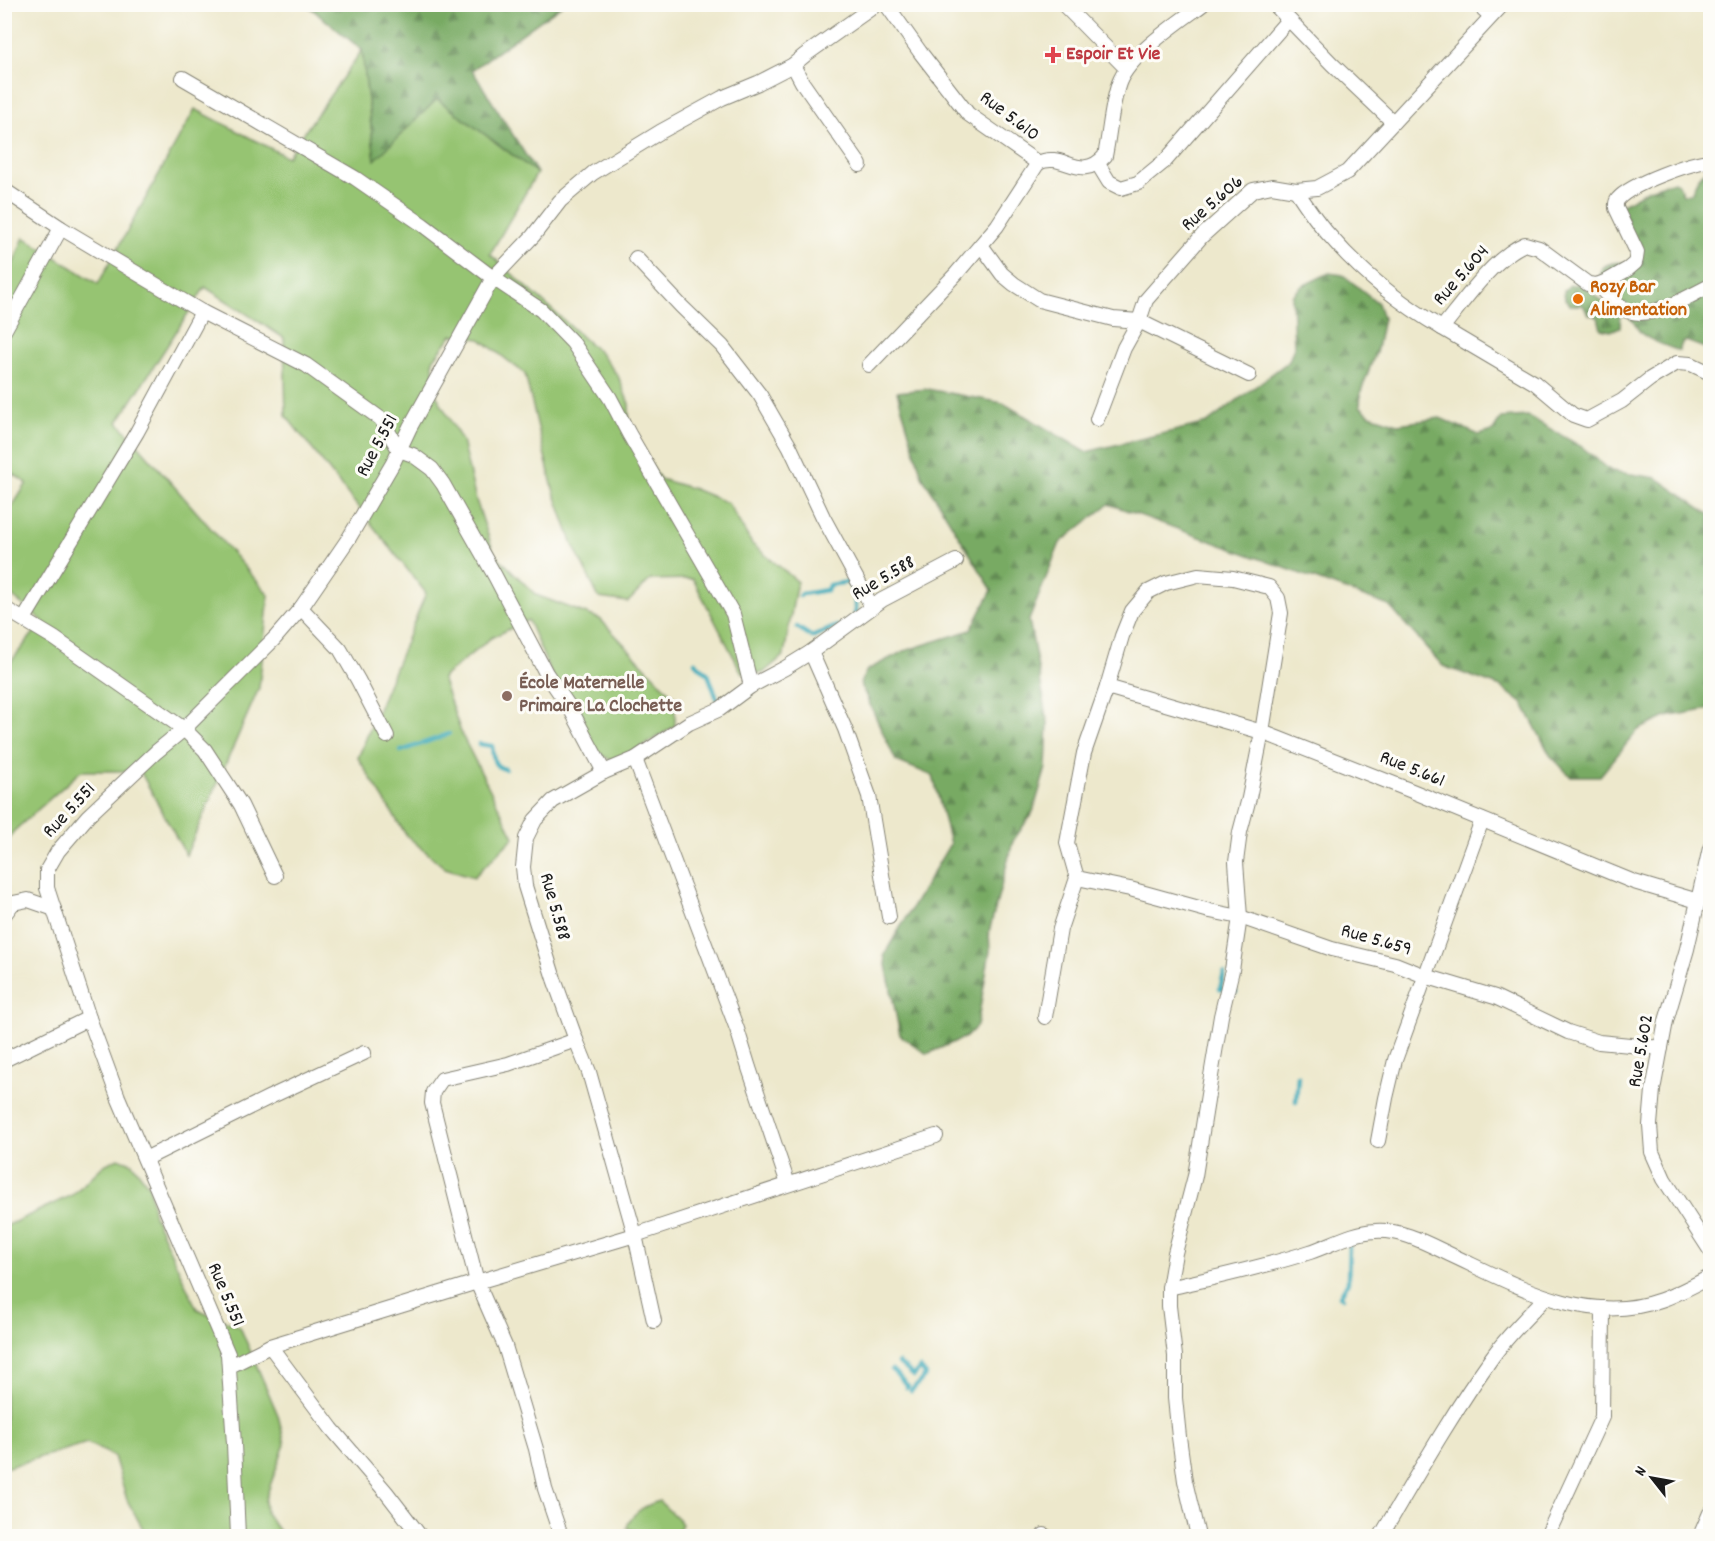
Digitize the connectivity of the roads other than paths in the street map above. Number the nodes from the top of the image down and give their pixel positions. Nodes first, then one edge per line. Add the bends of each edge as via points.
1 (877, 4) edge
2 (886, 4) edge
3 (1063, 4) edge
4 (1203, 4) edge
5 (1274, 4) edge
6 (1478, 4) edge
7 (1503, 4) edge
8 (1491, 16) junction
9 (1288, 20) junction
10 (793, 65) junction
11 (1126, 68) junction
12 (183, 78) dead end
13 (1393, 122) junction
14 (1710, 161) edge
15 (1038, 163) junction
16 (1098, 164) junction
17 (860, 165) dead end
18 (4, 190) edge
19 (1296, 190) junction
20 (62, 228) junction
21 (981, 245) junction
22 (636, 258) dead end
23 (493, 278) junction
24 (1597, 285) junction
25 (1710, 286) edge
26 (202, 312) junction
27 (1139, 321) junction
28 (1442, 328) junction
29 (4, 331) edge
30 (869, 365) dead end
31 (1710, 373) edge
32 (1249, 375) dead end
33 (1097, 419) dead end
34 (399, 450) junction
35 (956, 561) dead end
36 (872, 607) junction
37 (4, 608) edge
38 (301, 608) junction
39 (24, 619) junction
40 (811, 652) junction
41 (751, 686) junction
42 (1107, 687) junction
43 (184, 729) junction
44 (1262, 732) junction
45 (387, 736) dead end
46 (635, 759) junction
47 (604, 772) junction
48 (1482, 820) junction
49 (1710, 849) edge
50 (275, 876) dead end
51 (1077, 878) junction
52 (1698, 901) junction
53 (54, 909) junction
54 (4, 915) edge
55 (889, 917) dead end
56 (1240, 917) junction
57 (1425, 976) junction
58 (1045, 1017) dead end
59 (89, 1018) junction
60 (576, 1040) junction
61 (1661, 1047) junction
62 (364, 1053) dead end
63 (4, 1060) edge
64 (936, 1136) dead end
65 (1378, 1141) dead end
66 (145, 1159) junction
67 (788, 1184) junction
68 (635, 1235) junction
69 (1710, 1250) edge
70 (1710, 1277) edge
71 (477, 1281) junction
72 (1169, 1288) junction
73 (1546, 1297) junction
74 (1603, 1308) junction
75 (654, 1320) dead end
76 (270, 1346) junction
77 (230, 1366) junction
78 (1710, 1512) edge
79 (238, 1536) edge
80 (420, 1536) edge
81 (561, 1536) edge
82 (1198, 1536) edge
83 (1382, 1536) edge
84 (1547, 1536) edge
85 (1700, 1536) edge

1 - 10 street, Rue 5.551
2 - 15 street, Rue 5.610 via 968,114
3 - 11 street
4 - 11 street
5 - 9 street
6 - 8 street
7 - 8 street, Rue 5.606
8 - 13 street, Rue 5.606
9 - 13 street
9 - 16 street via 1166,160 1138,183 1121,188 1109,182
10 - 17 street
10 - 23 street, Rue 5.551 via 660,132 592,173 560,201
11 - 16 street via 1119,83 1105,156
12 - 23 street via 355,178
13 - 19 street, Rue 5.606 via 1347,172 1317,188
14 - 24 street via 1681,167 1619,198 1616,208 1637,252 1635,263
15 - 16 street, Rue 5.610 via 1045,159 1088,168
15 - 21 street
18 - 20 street
19 - 27 street, Rue 5.606 via 1272,186 1253,190 1202,236 1146,300
19 - 28 street via 1328,234 1362,269 1398,300
20 - 26 street
20 - 29 street
21 - 27 street via 1002,274 1039,300 1113,319
21 - 30 street
22 - 36 street via 722,346 760,394
23 - 34 street, Rue 5.551
23 - 41 street via 541,310 573,343 610,398 734,614
24 - 25 street via 1623,308 1638,314 1657,311
24 - 28 street, Rue 5.604 via 1588,284 1539,248 1526,244 1497,263
26 - 34 street via 315,372 381,419
26 - 39 street via 137,432
27 - 32 street
27 - 33 street, Rue 5.606 via 1124,348
28 - 31 street, Rue 5.604 via 1535,382 1580,419 1587,420 1622,401 1677,363 1691,364
34 - 38 street, Rue 5.551 via 349,538
34 - 47 street via 432,469 443,484
35 - 36 street, Rue 5.588
36 - 40 street, Rue 5.588
37 - 39 street
38 - 43 street, Rue 5.551
38 - 45 street via 340,650
39 - 43 street
40 - 41 street, Rue 5.588
40 - 55 street via 869,796
41 - 46 street, Rue 5.588
42 - 44 street, Rue 5.661
42 - 44 street via 1132,611 1148,592 1198,575 1269,587 1278,598 1281,613
42 - 51 street via 1084,753 1067,843
43 - 50 street via 205,750 241,805
43 - 53 street, Rue 5.551 via 88,816 58,851 47,870 47,888
44 - 48 street, Rue 5.661
44 - 56 street via 1236,862
46 - 47 street, Rue 5.588
46 - 67 street via 733,1018
47 - 60 street, Rue 5.588 via 553,801 535,820 526,838 522,867
48 - 52 street, Rue 5.661 via 1634,882
48 - 57 street
49 - 52 street, Rue 5.602
51 - 56 street, Rue 5.659
51 - 58 street via 1060,929
52 - 61 street, Rue 5.602
53 - 54 street via 28,900 13,903
53 - 59 street, Rue 5.551
56 - 57 street, Rue 5.659
56 - 72 street via 1196,1176
57 - 61 street, Rue 5.659 via 1495,997 1588,1039
57 - 65 street via 1395,1060
59 - 63 street
59 - 66 street, Rue 5.551
60 - 68 street, Rue 5.588 via 589,1072
60 - 71 street via 508,1064 442,1079 433,1092 432,1103
61 - 69 street, Rue 5.602 via 1650,1125 1652,1152 1664,1179
62 - 66 street
64 - 67 street
66 - 77 street, Rue 5.551 via 224,1340
67 - 68 street
68 - 71 street
68 - 75 street, Rue 5.588
70 - 74 street via 1660,1300
71 - 76 street
71 - 81 street via 505,1346
72 - 73 street via 1267,1264 1376,1230 1424,1242
72 - 82 street via 1179,1437
73 - 74 street
73 - 83 street via 1495,1354
74 - 84 street via 1602,1417
76 - 77 street
76 - 80 street
77 - 79 street, Rue 5.551
78 - 85 street

